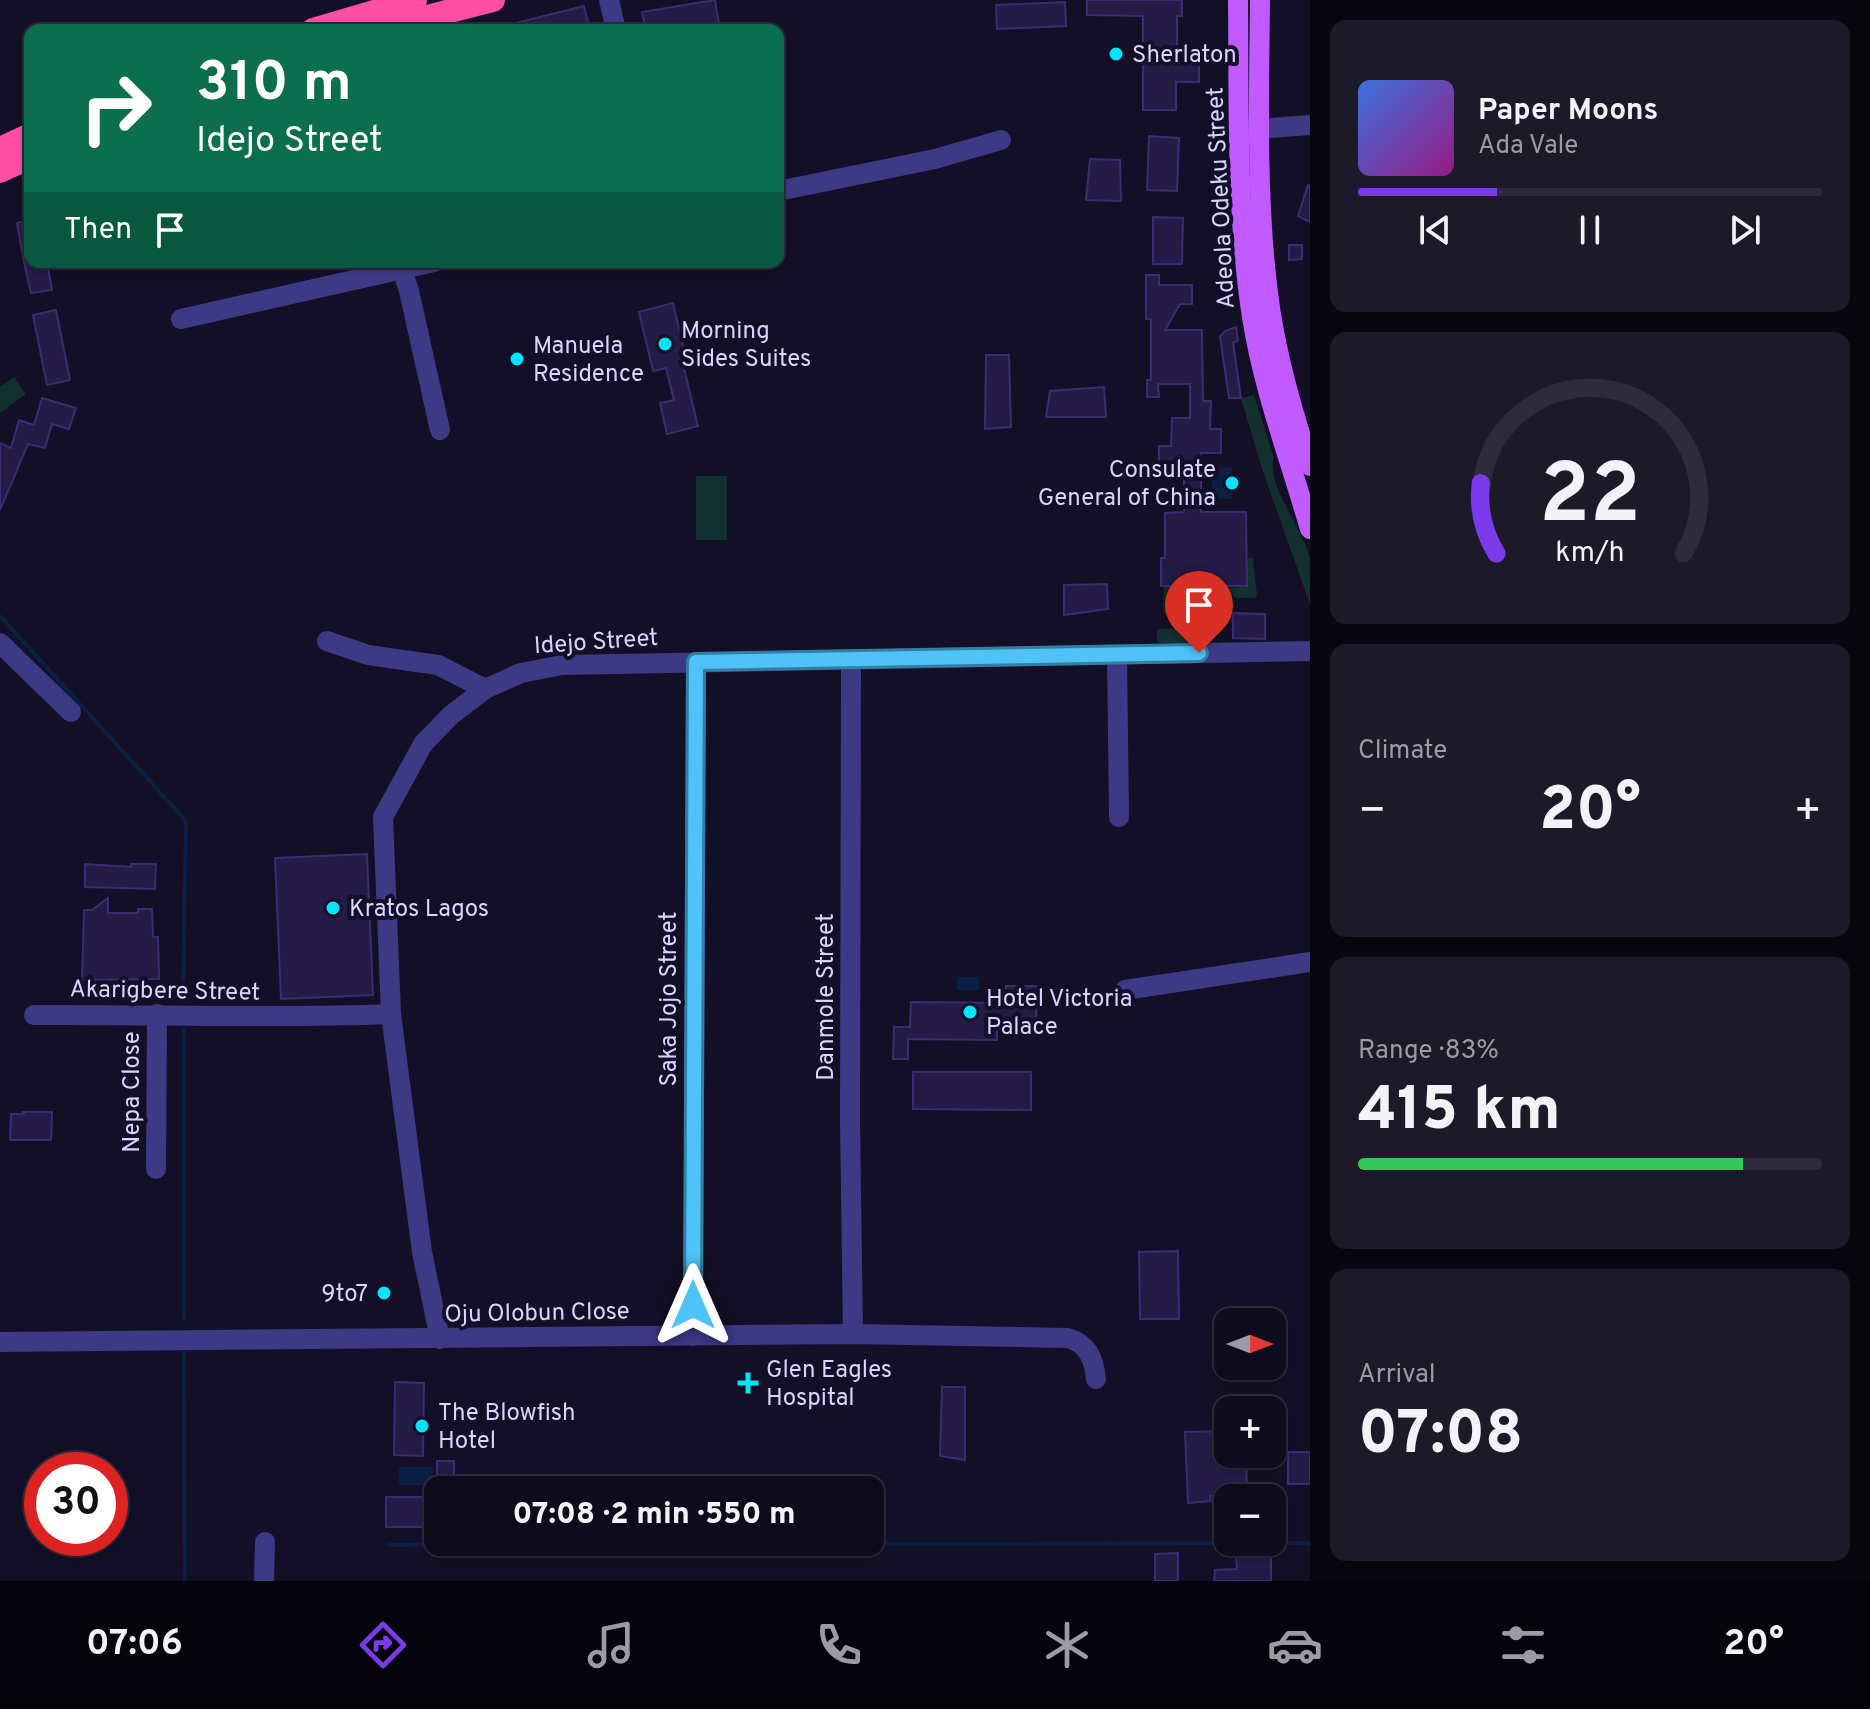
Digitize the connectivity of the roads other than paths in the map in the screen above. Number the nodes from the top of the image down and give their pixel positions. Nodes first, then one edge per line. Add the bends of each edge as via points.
1 (415, 0) edge
2 (493, 0) edge
3 (609, 0) edge
4 (1238, 0) edge
5 (1260, 0) edge
6 (333, 24) edge
7 (400, 24) edge
8 (615, 24) edge
9 (1310, 125) edge
10 (1250, 129) junction
11 (24, 138) edge
12 (1001, 140) dead end
13 (0, 149) edge
14 (24, 160) edge
15 (0, 171) edge
16 (784, 190) edge
17 (407, 268) edge
18 (402, 269) junction
19 (181, 319) dead end
20 (440, 430) dead end
21 (1310, 466) edge
22 (1310, 529) edge
23 (327, 641) dead end
24 (0, 643) edge
25 (1310, 651) edge
26 (1117, 654) junction
27 (851, 660) junction
28 (696, 662) junction
29 (485, 689) junction
30 (71, 712) dead end
31 (1119, 817) dead end
32 (1310, 962) edge
33 (1125, 990) dead end
34 (157, 1014) junction
35 (391, 1014) junction
36 (34, 1015) dead end
37 (156, 1169) dead end
38 (853, 1334) junction
39 (693, 1336) junction
40 (440, 1339) junction
41 (0, 1342) edge
42 (1096, 1379) dead end
43 (265, 1542) dead end
44 (264, 1581) edge

1 - 6 highway
2 - 7 highway
3 - 8 street
4 - 10 main road, Adeola Odeku Street
5 - 10 main road, Adeola Odeku Street
9 - 10 street
10 - 21 main road, Adeola Odeku Street via 1268,294
10 - 22 main road, Adeola Odeku Street via 1242,225 1252,319
11 - 13 highway
12 - 16 street via 939,159
14 - 15 highway
17 - 18 street
18 - 19 street
18 - 20 street
23 - 29 street via 368,655 438,665
24 - 30 street
25 - 26 street, Idejo Street
26 - 27 street, Idejo Street
26 - 31 street
27 - 28 street, Idejo Street
27 - 38 street, Danmole Street
28 - 29 street, Idejo Street via 562,665 521,673
28 - 39 street, Saka Jojo Street
29 - 35 street, Idejo Street via 423,744 383,817
32 - 33 street
34 - 35 street, Akarigbere Street
34 - 36 street, Akarigbere Street
34 - 37 street, Nepa Close
35 - 40 street, Idejo Street via 422,1252
38 - 39 street, Oju Olobun Close
38 - 42 street, Oju Olobun Close via 1068,1338 1087,1350
39 - 40 street, Oju Olobun Close
40 - 41 street, Oju Olobun Close
43 - 44 street

